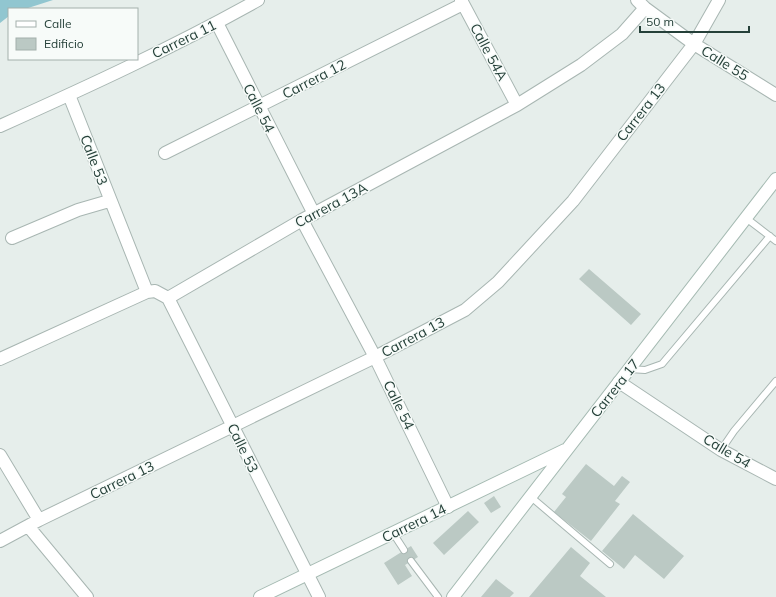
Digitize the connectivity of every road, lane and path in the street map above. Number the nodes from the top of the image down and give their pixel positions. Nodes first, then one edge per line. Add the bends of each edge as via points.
1 (258, 0) edge
2 (719, 0) edge
3 (462, 2) edge
4 (641, 4) edge
5 (217, 23) junction
6 (694, 44) junction
7 (69, 95) junction
8 (776, 95) edge
9 (517, 105) junction
10 (258, 107) junction
11 (0, 126) edge
12 (165, 153) dead end
13 (776, 179) edge
14 (109, 201) junction
15 (314, 214) junction
16 (746, 218) junction
17 (302, 220) junction
18 (770, 236) junction
19 (12, 238) dead end
20 (776, 241) edge
21 (147, 292) junction
22 (168, 298) junction
23 (375, 357) junction
24 (0, 359) edge
25 (629, 369) junction
26 (776, 381) edge
27 (619, 382) junction
28 (233, 427) junction
29 (568, 449) junction
30 (721, 450) junction
31 (0, 455) edge
32 (776, 479) edge
33 (531, 497) junction
34 (448, 507) junction
35 (33, 523) junction
36 (393, 533) junction
37 (0, 541) edge
38 (404, 550) dead end
39 (411, 561) dead end
40 (610, 564) dead end
41 (307, 575) junction
42 (87, 597) edge
43 (260, 597) edge
44 (319, 597) edge
45 (438, 597) edge
46 (453, 597) edge

1 - 5 street, Carrera 11
2 - 6 street, Carrera 13
3 - 9 street, Calle 54A
3 - 10 street, Carrera 12
4 - 6 street, Calle 55
4 - 9 street, Carrera 13A via 622,34 581,65
5 - 7 street, Carrera 11
5 - 10 street, Calle 54
6 - 8 street, Calle 55
6 - 23 street, Carrera 13 via 573,201 498,282 464,310
7 - 11 street, Carrera 11
7 - 14 street, Calle 53
9 - 15 street, Carrera 13A
10 - 12 street, Carrera 12
10 - 15 street, Calle 54
13 - 16 street, Carrera 17
14 - 19 street via 78,210
14 - 21 street, Calle 53
15 - 17 street, Carrera 13A
16 - 18 lane
16 - 25 street, Carrera 17
17 - 22 street, Carrera 13A
17 - 23 street, Calle 54
18 - 20 lane
18 - 25 lane via 662,364 644,370
21 - 22 street via 155,292
21 - 24 street
22 - 28 street, Calle 53
23 - 28 street, Carrera 13
23 - 34 street, Calle 54
25 - 27 street, Carrera 17
26 - 30 lane via 734,430
27 - 29 street, Carrera 17
27 - 30 street, Calle 54
28 - 35 street, Carrera 13
28 - 41 street, Calle 53
29 - 33 street, Carrera 17
29 - 34 street, Carrera 14
30 - 32 street, Calle 54
31 - 35 street
33 - 40 lane
33 - 46 street, Carrera 17
34 - 36 street, Carrera 14
35 - 37 street, Carrera 13
35 - 42 street
36 - 38 lane
36 - 41 street, Carrera 14
39 - 45 lane
41 - 43 street, Carrera 14
41 - 44 street, Calle 53

